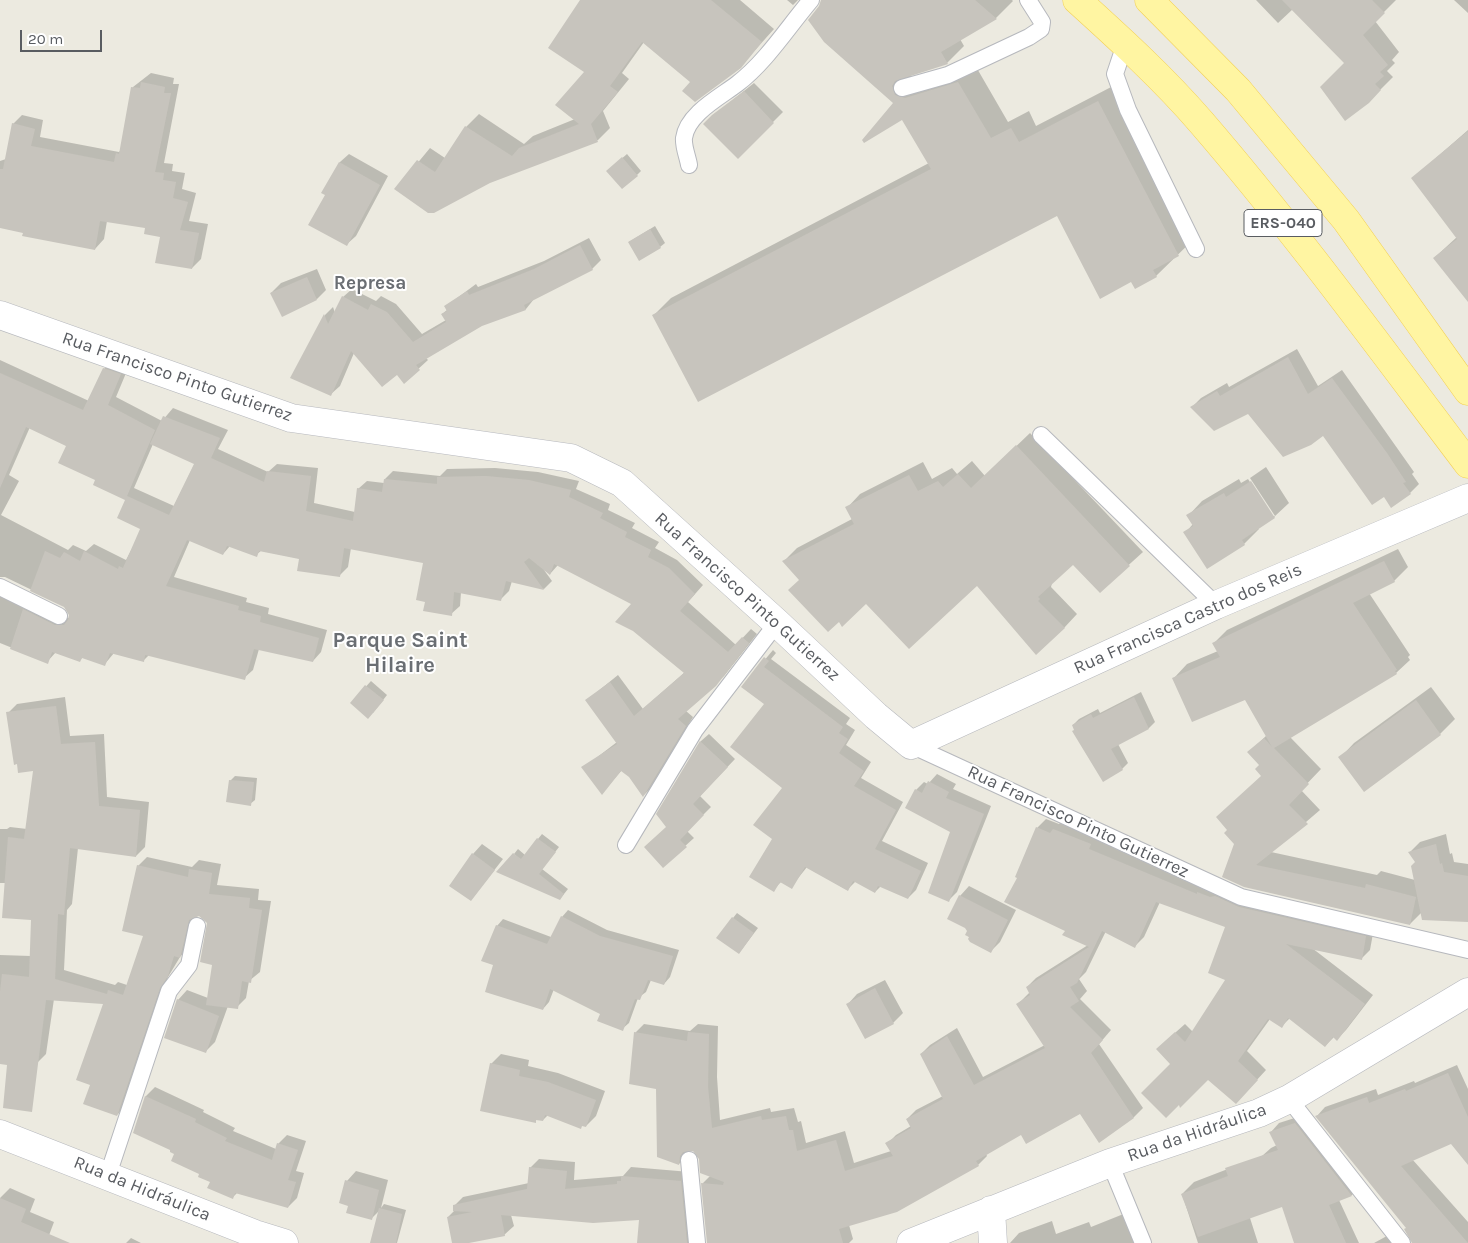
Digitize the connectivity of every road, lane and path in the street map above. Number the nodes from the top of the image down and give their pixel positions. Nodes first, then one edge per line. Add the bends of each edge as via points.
1 (812, 0) edge
2 (1028, 0) edge
3 (1149, 0) edge
4 (1084, 2) edge
5 (1125, 44) junction
6 (902, 88) dead end
7 (689, 165) dead end
8 (1196, 249) dead end
9 (0, 315) edge
10 (1467, 389) edge
11 (1041, 436) dead end
12 (1468, 464) edge
13 (1468, 498) edge
14 (0, 586) edge
15 (1216, 605) junction
16 (59, 616) dead end
17 (777, 622) junction
18 (911, 745) junction
19 (626, 845) dead end
20 (197, 926) dead end
21 (1468, 950) edge
22 (1468, 992) edge
23 (1290, 1099) junction
24 (0, 1134) edge
25 (689, 1160) dead end
26 (1110, 1163) junction
27 (108, 1175) junction
28 (991, 1210) junction
29 (284, 1243) edge
30 (697, 1243) edge
31 (911, 1243) edge
32 (993, 1243) edge
33 (1143, 1243) edge
34 (1402, 1243) edge

1 - 7 lane via 753,70 710,102 692,122 684,139
2 - 6 lane via 1042,22 1041,29 948,75
3 - 10 main road, ERS-040 via 1238,90 1346,220
4 - 5 main road, ERS-040
5 - 8 lane via 1115,74 1128,110
5 - 12 main road, ERS-040 via 1213,136
9 - 17 street, Rua Francisco Pinto Gutierrez via 291,418 571,458 622,483
11 - 15 lane
13 - 15 street, Rua Francisca Castro dos Reis
14 - 16 lane
15 - 18 street, Rua Francisca Castro dos Reis
17 - 18 street, Rua Francisco Pinto Gutierrez
17 - 19 lane via 696,730
18 - 21 lane, Rua Francisco Pinto Gutierrez via 1241,897
20 - 27 lane via 189,965 170,991
22 - 23 street, Rua da Hidráulica
23 - 26 street, Rua da Hidráulica via 1259,1113
23 - 34 lane
24 - 27 street, Rua da Hidráulica
25 - 30 lane
26 - 28 street, Rua da Hidráulica
26 - 33 lane
27 - 29 street, Rua da Hidráulica
28 - 31 street, Rua da Hidráulica
28 - 32 street

